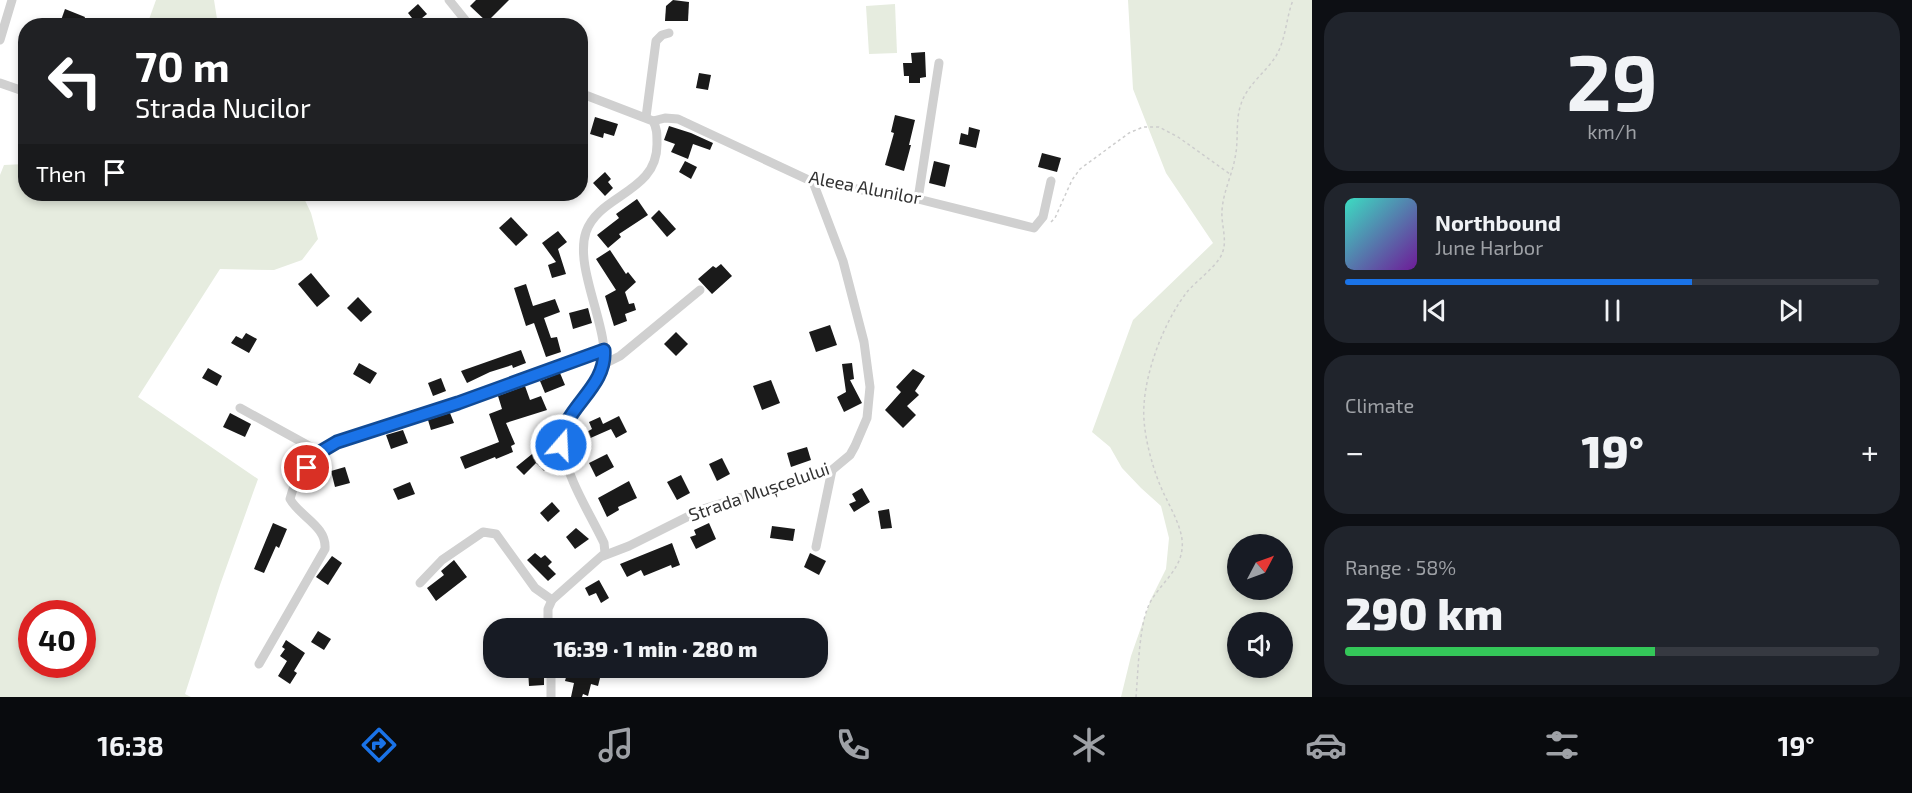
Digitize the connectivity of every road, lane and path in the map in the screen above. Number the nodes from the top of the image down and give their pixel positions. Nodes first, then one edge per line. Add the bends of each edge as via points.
1 (12, 0) edge
2 (448, 0) edge
3 (1293, 0) edge
4 (463, 18) edge
5 (669, 33) dead end
6 (0, 40) edge
7 (939, 63) dead end
8 (0, 83) edge
9 (18, 89) edge
10 (588, 96) edge
11 (649, 119) junction
12 (1230, 174) junction
13 (1051, 181) dead end
14 (813, 182) junction
15 (918, 199) junction
16 (1034, 228) junction
17 (700, 290) dead end
18 (604, 350) junction
19 (604, 364) junction
20 (240, 408) dead end
21 (320, 452) junction
22 (832, 470) junction
23 (816, 547) dead end
24 (603, 556) junction
25 (420, 583) dead end
26 (552, 600) junction
27 (548, 618) edge
28 (259, 664) dead end
29 (551, 678) edge
30 (551, 697) edge
31 (1136, 697) edge

1 - 6 street
2 - 4 street
3 - 12 path via 1276,56 1240,105
5 - 11 street via 656,41
7 - 15 street
8 - 9 street
10 - 11 street
11 - 14 street, Aleea Alunilor via 678,119
11 - 18 street via 657,128 657,155 651,170 596,216 586,232 584,257
12 - 16 path via 1178,137 1159,127 1143,127 1080,169 1055,218 1048,226
12 - 31 path via 1222,210 1224,251 1177,306 1153,362 1144,402 1143,418 1154,466 1183,546 1173,571 1148,605
13 - 16 street via 1042,217
14 - 15 street, Aleea Alunilor
14 - 22 street, Strada Mușcelului via 853,296 870,387 867,418 859,437 850,455
15 - 16 street, Aleea Alunilor
17 - 19 street via 620,356
18 - 19 street
18 - 21 street via 337,442
19 - 24 street via 561,436 572,476 605,548
20 - 21 street
21 - 28 street via 301,475 290,499 320,531 325,549
22 - 23 street
22 - 24 street, Strada Mușcelului via 714,505
24 - 26 street, Strada Mușcelului
25 - 26 street via 442,560 488,532 496,534 535,588
26 - 27 street
29 - 30 street

